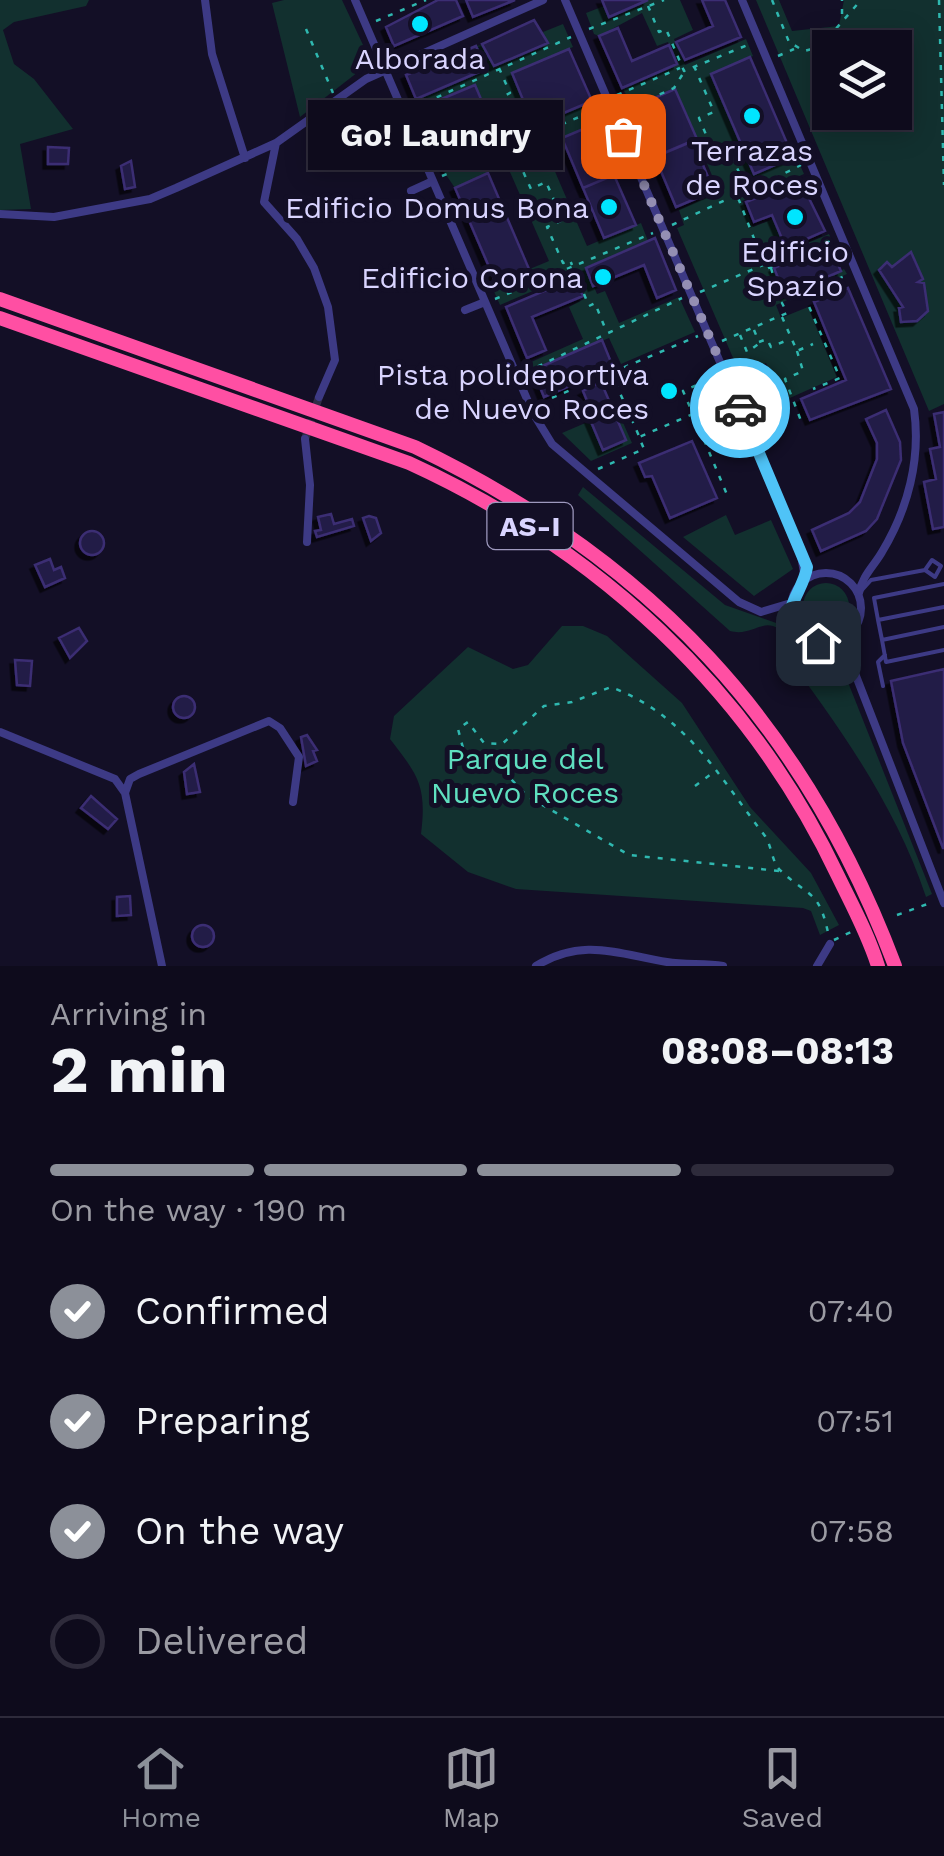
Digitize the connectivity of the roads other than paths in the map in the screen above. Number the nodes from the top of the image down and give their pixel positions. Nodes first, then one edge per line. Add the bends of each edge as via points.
1 (205, 0) edge
2 (355, 0) edge
3 (543, 0) edge
4 (565, 0) edge
5 (742, 0) edge
6 (385, 69) junction
7 (276, 143) junction
8 (245, 158) junction
9 (433, 181) junction
10 (411, 191) dead end
11 (0, 214) edge
12 (0, 300) edge
13 (490, 300) junction
14 (465, 310) dead end
15 (0, 318) edge
16 (319, 397) tunnel mouth
17 (305, 439) tunnel mouth
18 (307, 542) dead end
19 (943, 566) edge
20 (925, 570) junction
21 (805, 579) junction
22 (944, 584) edge
23 (858, 592) junction
24 (791, 603) junction
25 (944, 607) edge
26 (878, 620) junction
27 (944, 628) edge
28 (849, 636) junction
29 (882, 640) junction
30 (830, 644) junction
31 (944, 650) edge
32 (885, 655) junction
33 (851, 664) junction
34 (883, 686) dead end
35 (0, 732) edge
36 (125, 793) junction
37 (293, 802) dead end
38 (943, 901) edge
39 (830, 944) road end
40 (162, 966) edge
41 (536, 966) edge
42 (724, 966) edge
43 (817, 966) edge
44 (878, 966) edge
45 (899, 966) edge

1 - 8 street via 212,54
2 - 6 street
3 - 6 street
4 - 21 street via 800,549
5 - 23 street via 914,409 912,480
6 - 7 street
6 - 9 street
7 - 8 street
7 - 16 street via 264,202 314,268 336,349
8 - 11 street via 150,199 54,216
9 - 10 street
9 - 13 street
12 - 45 highway, AS-I via 415,447 480,478 618,569 722,668 799,768 854,865
13 - 14 street
13 - 24 street via 533,414 552,444 739,602 761,612
15 - 44 highway, AS-I via 409,463 544,535 664,632 754,734 818,834
17 - 18 street
19 - 20 lane via 932,560
19 - 20 lane via 935,577
20 - 23 lane via 872,580
21 - 23 street via 841,575
21 - 24 street
22 - 26 lane via 874,598
23 - 28 street via 862,611
24 - 30 street via 798,631
25 - 26 lane
26 - 29 lane
27 - 29 lane
28 - 30 street
28 - 33 street
29 - 32 lane
30 - 33 street
31 - 32 lane via 886,662
32 - 34 lane via 878,662
33 - 38 street
35 - 36 street via 116,779
36 - 37 street via 138,774 269,722 299,756
36 - 40 street
39 - 43 street
41 - 42 street via 566,950

